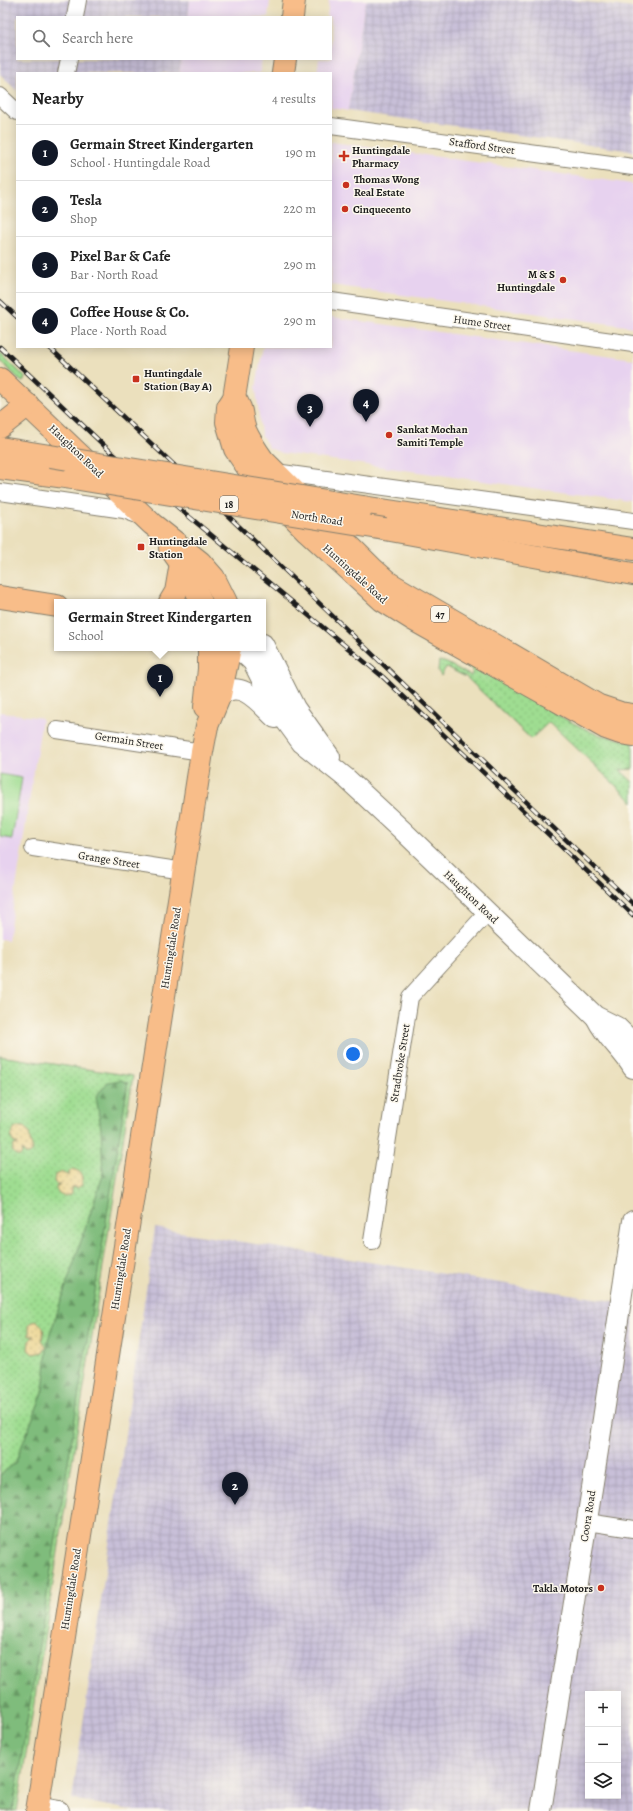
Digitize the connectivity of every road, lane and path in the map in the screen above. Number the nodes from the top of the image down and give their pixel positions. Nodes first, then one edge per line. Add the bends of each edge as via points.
1 (78, 0) edge
2 (294, 0) edge
3 (75, 16) edge
4 (292, 16) edge
5 (69, 60) edge
6 (285, 60) edge
7 (66, 72) edge
8 (283, 72) edge
9 (0, 96) edge
10 (16, 111) edge
11 (332, 126) edge
12 (633, 167) edge
13 (332, 301) edge
14 (633, 344) edge
15 (242, 348) edge
16 (0, 379) edge
17 (234, 398) junction
18 (28, 405) junction
19 (0, 427) edge
20 (0, 448) edge
21 (0, 468) edge
22 (276, 472) junction
23 (0, 492) edge
24 (633, 521) edge
25 (152, 524) junction
26 (633, 549) edge
27 (181, 563) junction
28 (609, 570) junction
29 (633, 574) edge
30 (633, 579) edge
31 (0, 597) edge
32 (172, 599) edge
33 (200, 599) edge
34 (224, 599) edge
35 (54, 606) edge
36 (266, 650) edge
37 (209, 651) edge
38 (229, 651) edge
39 (241, 651) edge
40 (220, 695) junction
41 (633, 715) edge
42 (207, 726) junction
43 (57, 730) dead end
44 (633, 735) edge
45 (297, 738) junction
46 (202, 752) junction
47 (346, 778) junction
48 (33, 848) dead end
49 (184, 871) junction
50 (487, 913) junction
51 (595, 1016) junction
52 (633, 1043) edge
53 (633, 1068) edge
54 (633, 1221) edge
55 (372, 1241) dead end
56 (587, 1522) junction
57 (633, 1530) edge
58 (37, 1809) edge
59 (59, 1811) edge
60 (541, 1811) edge

1 - 3 street
2 - 4 main road
5 - 7 street
6 - 8 main road
9 - 10 street
11 - 12 street, Stafford Street
13 - 14 street, Hume Street
15 - 17 main road, Huntingdale Road / 47
16 - 18 main road, Haughton Road
17 - 22 main road, Huntingdale Road / 47 via 241,406 244,425 251,443 263,460
17 - 44 main road, Huntingdale Road / 47 via 228,407 227,415 230,434 235,449 254,477 307,531 382,600 606,728
18 - 19 main road
18 - 25 main road, Haughton Road
20 - 26 main road, North Road / 18, bridge
21 - 28 main road, North Road / 18, bridge via 385,529
22 - 24 street
22 - 41 main road, Huntingdale Road / 47 via 389,583 599,706
23 - 25 street via 124,510 137,514
25 - 27 main road, Haughton Road
25 - 34 main road, Haughton Road via 200,562 214,578
27 - 32 main road via 176,592
27 - 33 main road, Haughton Road via 192,579
28 - 29 main road, North Road / 18
28 - 30 main road
31 - 35 main road
36 - 47 street, Haughton Road via 296,708
37 - 42 main road, Huntingdale Road via 205,707
38 - 40 main road, Huntingdale Road
39 - 45 street, Haughton Road via 253,662 276,706
40 - 42 main road, Huntingdale Road
40 - 45 street via 233,689 249,693
42 - 46 main road, Huntingdale Road
43 - 46 street, Germain Street
45 - 47 street, Haughton Road
46 - 49 main road, Huntingdale Road
47 - 50 street, Haughton Road
48 - 49 street, Grange Street
49 - 58 main road, Huntingdale Road
50 - 51 street, Haughton Road
50 - 55 street, Stradbroke Street via 410,997
51 - 52 street, Haughton Road via 617,1027
51 - 53 street, Haughton Road via 602,1030
54 - 56 street, Coora Road
56 - 57 street
56 - 60 street, Coora Road
58 - 59 street

